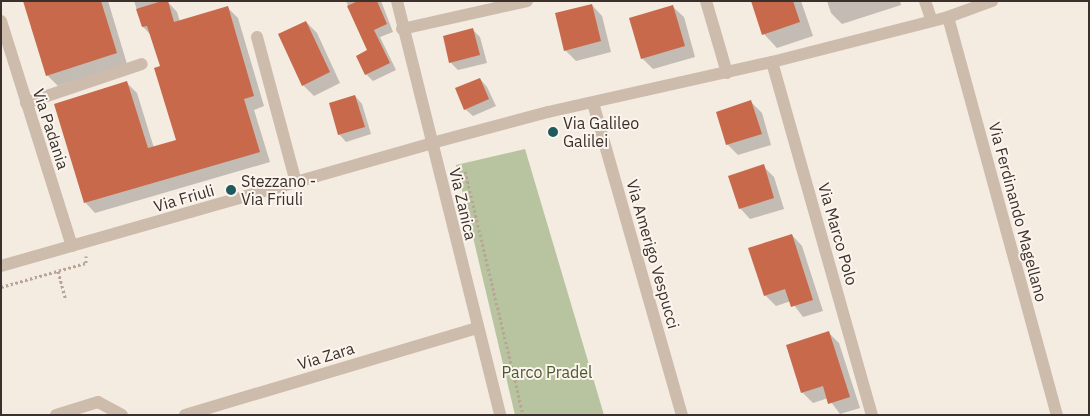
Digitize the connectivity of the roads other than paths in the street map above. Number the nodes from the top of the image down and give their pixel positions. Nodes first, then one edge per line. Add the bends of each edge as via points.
1 (397, 1) edge
2 (526, 1) edge
3 (706, 1) edge
4 (925, 1) edge
5 (992, 1) edge
6 (948, 17) junction
7 (1, 21) edge
8 (932, 21) junction
9 (402, 30) junction
10 (257, 37) dead end
11 (772, 62) junction
12 (142, 64) dead end
13 (727, 73) junction
14 (26, 103) junction
15 (593, 103) junction
16 (432, 143) junction
17 (296, 183) junction
18 (72, 246) junction
19 (1, 266) edge
20 (476, 328) junction
21 (56, 415) edge
22 (122, 415) edge
23 (185, 415) edge
24 (500, 415) edge
25 (682, 415) edge
26 (872, 415) edge
27 (1057, 415) edge

1 - 9 street, Via Zanica
2 - 9 street
3 - 13 street
4 - 8 street
5 - 6 street
6 - 8 street
6 - 27 street, Via Ferdinando Magellano
7 - 14 street, Via Padania
8 - 11 street
9 - 16 street, Via Zanica
10 - 17 street
11 - 13 street
11 - 26 street, Via Marco Polo
12 - 14 street
13 - 15 street
14 - 18 street, Via Padania
15 - 16 street
15 - 25 street, Via Amerigo Vespucci
16 - 17 street, Via Friuli
16 - 20 street, Via Zanica
17 - 18 street, Via Friuli
18 - 19 street, Via Friuli
20 - 23 street, Via Zara
20 - 24 street, Via Zanica
21 - 22 street via 98,402

